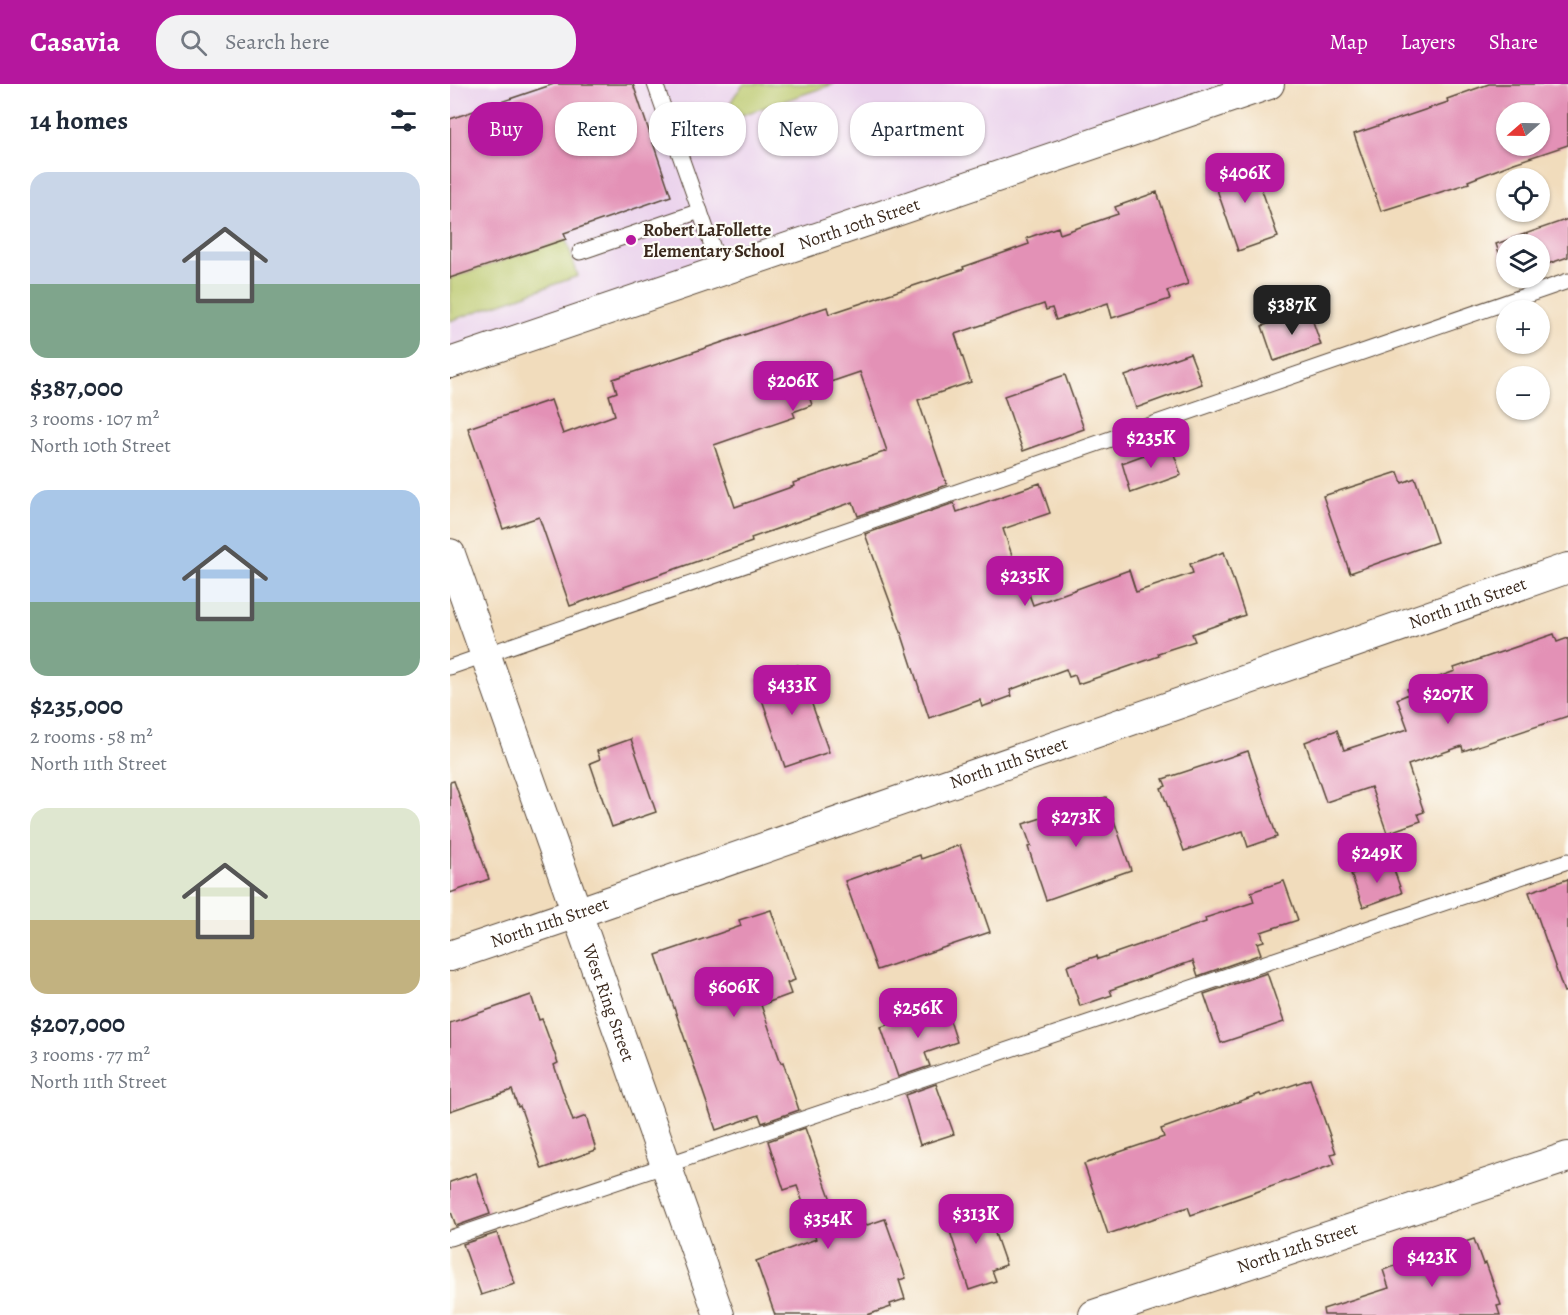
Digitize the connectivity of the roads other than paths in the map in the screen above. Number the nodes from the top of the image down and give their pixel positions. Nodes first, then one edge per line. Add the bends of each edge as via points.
1 (656, 84) edge
2 (1269, 84) edge
3 (700, 211) junction
4 (580, 252) dead end
5 (721, 271) junction
6 (1568, 282) edge
7 (450, 363) edge
8 (450, 554) edge
9 (1568, 568) edge
10 (486, 655) junction
11 (450, 667) edge
12 (1568, 861) edge
13 (577, 913) junction
14 (450, 956) edge
15 (1568, 1157) edge
16 (665, 1164) junction
17 (450, 1238) edge
18 (719, 1315) edge
19 (1094, 1315) edge

1 - 3 lane
2 - 5 street, North 10th Street
3 - 4 lane
3 - 5 lane
5 - 7 street, North 10th Street
6 - 10 lane
8 - 10 street, West Ring Street
9 - 13 street, North 11th Street
10 - 11 lane
10 - 13 street, West Ring Street
12 - 16 lane
13 - 14 street, North 11th Street
13 - 16 street, West Ring Street
15 - 19 street, North 12th Street
16 - 17 lane
16 - 18 street, West Ring Street

